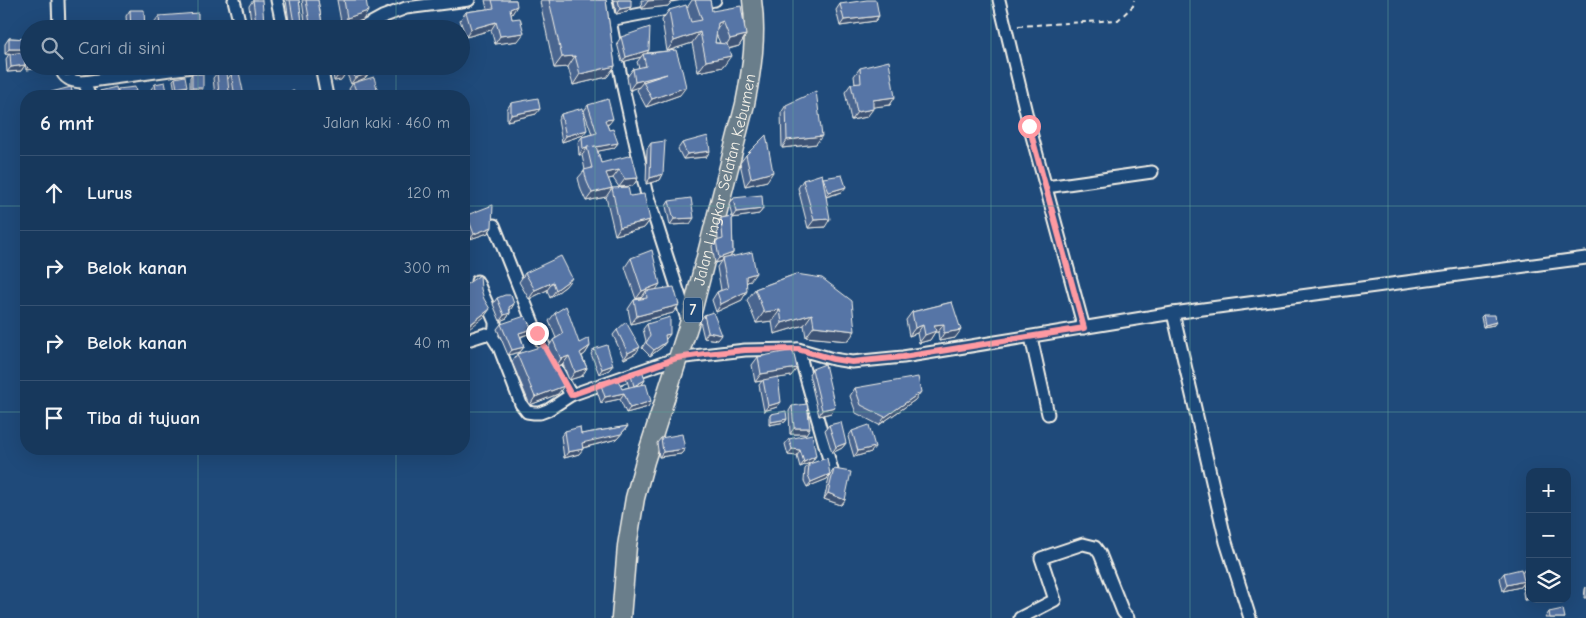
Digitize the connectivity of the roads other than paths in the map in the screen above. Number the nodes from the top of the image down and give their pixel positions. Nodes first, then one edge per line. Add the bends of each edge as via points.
1 (58, 0) edge
2 (234, 0) edge
3 (277, 0) edge
4 (469, 0) edge
5 (606, 0) edge
6 (715, 0) edge
7 (752, 0) edge
8 (999, 0) edge
9 (59, 20) edge
10 (238, 20) edge
11 (281, 20) edge
12 (376, 20) edge
13 (609, 20) junction
14 (64, 75) edge
15 (134, 75) edge
16 (323, 75) edge
17 (84, 82) junction
18 (87, 90) edge
19 (326, 90) edge
20 (1152, 172) dead end
21 (1046, 187) junction
22 (494, 225) edge
23 (1586, 258) edge
24 (476, 281) edge
25 (1173, 313) junction
26 (689, 324) junction
27 (1084, 328) junction
28 (492, 336) junction
29 (1031, 337) junction
30 (470, 339) edge
31 (798, 349) junction
32 (677, 358) junction
33 (571, 395) junction
34 (1048, 414) dead end
35 (832, 470) edge
36 (621, 618) edge
37 (1020, 618) edge
38 (1128, 618) edge
39 (1250, 618) edge

1 - 9 street
2 - 10 street
3 - 11 street
4 - 12 street via 406,8
5 - 13 street
6 - 13 street
7 - 26 highway, Jalan Lingkar Selatan Kebumen / 7 via 752,69
8 - 21 street
13 - 26 street via 646,191
14 - 17 street
15 - 17 street
16 - 19 street
17 - 18 street
20 - 21 street
21 - 27 street
22 - 33 street via 537,333
23 - 25 street
24 - 28 street via 496,322
25 - 27 street
25 - 39 street via 1226,542
26 - 32 highway, Jalan Lingkar Selatan Kebumen / 7
27 - 29 street
28 - 30 street via 486,334
28 - 33 street via 521,404 528,412 534,414 548,410
29 - 31 street via 852,362
29 - 34 street
31 - 32 street via 745,350
31 - 35 street
32 - 33 street
32 - 36 highway, Jalan Lingkar Selatan Kebumen / 7 via 635,498
37 - 38 street via 1055,600 1041,558 1083,544 1095,547 1100,554

